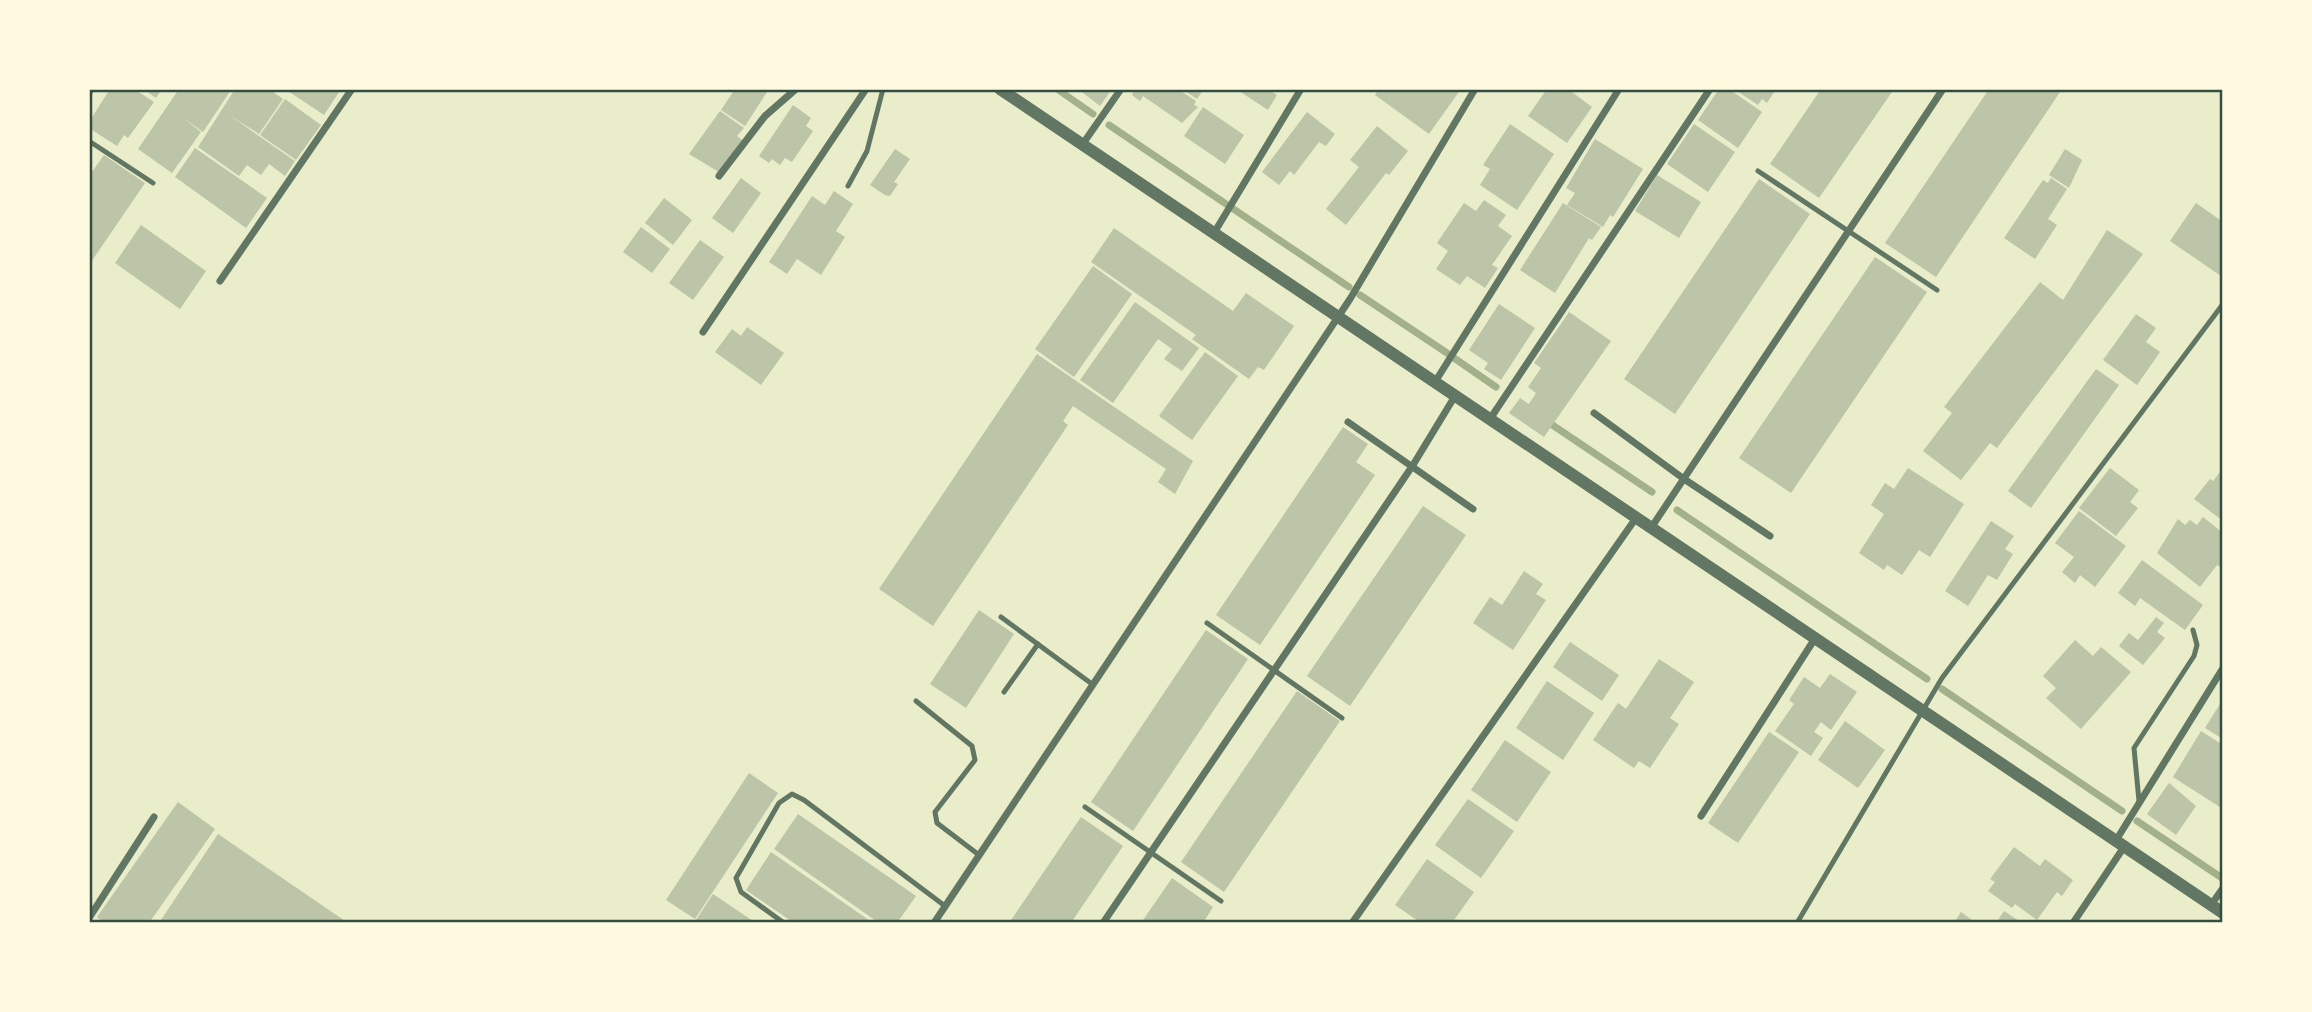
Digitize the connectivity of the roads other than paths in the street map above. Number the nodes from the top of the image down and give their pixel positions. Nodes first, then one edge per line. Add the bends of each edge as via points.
1 (352, 89) edge
2 (796, 89) edge
3 (866, 89) edge
4 (883, 89) edge
5 (1000, 89) edge
6 (1121, 89) edge
7 (1301, 89) edge
8 (1475, 89) edge
9 (1619, 89) edge
10 (1710, 89) edge
11 (1943, 89) edge
12 (89, 141) edge
13 (1082, 145) junction
14 (1758, 171) dead end
15 (719, 176) dead end
16 (153, 183) dead end
17 (848, 186) dead end
18 (1849, 231) junction
19 (1214, 233) junction
20 (220, 281) dead end
21 (1937, 290) dead end
22 (2223, 304) edge
23 (1336, 316) junction
24 (703, 332) dead end
25 (1435, 382) junction
26 (1455, 396) junction
27 (1594, 413) dead end
28 (1490, 419) junction
29 (1348, 422) dead end
30 (1413, 465) junction
31 (1684, 480) junction
32 (1473, 509) dead end
33 (1636, 518) junction
34 (1651, 528) junction
35 (1770, 536) dead end
36 (1001, 617) dead end
37 (1207, 623) dead end
38 (2193, 630) dead end
39 (1814, 640) junction
40 (1038, 644) junction
41 (2223, 668) edge
42 (1273, 670) junction
43 (1092, 684) junction
44 (1004, 692) dead end
45 (916, 701) dead end
46 (1922, 710) junction
47 (1342, 718) dead end
48 (2139, 803) junction
49 (1085, 807) dead end
50 (1701, 816) dead end
51 (154, 817) dead end
52 (2120, 844) junction
53 (1150, 853) junction
54 (979, 855) junction
55 (2223, 888) edge
56 (1220, 901) dead end
57 (2211, 905) junction
58 (945, 906) junction
59 (2223, 913) edge
60 (89, 919) edge
61 (784, 923) edge
62 (934, 923) edge
63 (1102, 923) edge
64 (1352, 923) edge
65 (1797, 923) edge
66 (2073, 923) edge

1 - 20 street
2 - 15 street via 765,116
3 - 24 street
4 - 17 lane via 867,151
5 - 13 street
6 - 13 street
7 - 19 street
8 - 23 street via 1377,258
9 - 25 street
10 - 28 street
11 - 18 street
12 - 16 lane
13 - 19 street
14 - 18 lane
18 - 21 lane
18 - 31 street
19 - 23 street
22 - 46 lane via 2033,553
23 - 25 street
23 - 43 street
25 - 26 street
26 - 28 street
26 - 30 street
27 - 31 street
28 - 33 street
29 - 30 street
30 - 32 street
30 - 42 street
31 - 34 street
31 - 35 street
33 - 34 street
33 - 64 street
34 - 39 street
36 - 40 lane
37 - 42 lane
38 - 48 lane via 2194,656 2134,748
39 - 46 street
39 - 50 street
40 - 43 lane
40 - 44 lane
41 - 48 street
42 - 47 lane
42 - 53 street
43 - 54 street
45 - 54 lane via 972,746 975,760 935,812 937,823
46 - 52 street
46 - 65 lane
48 - 52 street via 2123,829
49 - 53 lane
51 - 60 street
52 - 57 street
52 - 66 street
53 - 56 lane
53 - 63 street
54 - 58 street
55 - 57 street
57 - 59 street
58 - 61 lane via 792,794 779,803 736,878 741,892
58 - 62 street

